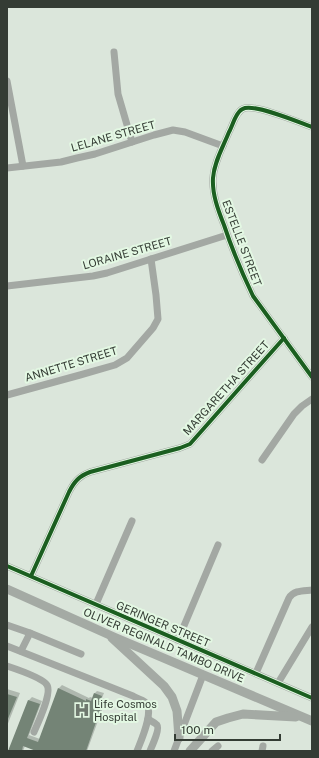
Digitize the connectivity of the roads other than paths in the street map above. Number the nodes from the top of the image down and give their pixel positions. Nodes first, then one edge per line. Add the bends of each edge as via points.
1 (114, 52) dead end
2 (7, 81) edge
3 (312, 127) edge
4 (132, 142) junction
5 (223, 146) junction
6 (24, 166) junction
7 (7, 168) edge
8 (227, 235) junction
9 (151, 259) junction
10 (7, 286) edge
11 (284, 338) junction
12 (312, 377) edge
13 (7, 395) edge
14 (312, 399) edge
15 (262, 460) dead end
16 (132, 521) dead end
17 (218, 545) dead end
18 (7, 566) edge
19 (31, 576) junction
20 (7, 589) edge
21 (312, 590) edge
22 (96, 604) junction
23 (7, 625) edge
24 (312, 627) edge
25 (30, 633) junction
26 (106, 633) junction
27 (178, 640) junction
28 (7, 646) edge
29 (21, 652) junction
30 (81, 654) dead end
31 (7, 666) edge
32 (256, 673) junction
33 (203, 675) junction
34 (278, 683) junction
35 (312, 698) edge
36 (148, 719) junction
37 (308, 719) edge
38 (34, 732) dead end
39 (179, 738) junction
40 (218, 746) dead end
41 (137, 751) edge
42 (150, 751) edge
43 (174, 751) edge
44 (190, 751) edge
45 (212, 751) edge

1 - 4 street via 118,94
2 - 6 street
3 - 5 street, ESTELLE STREET via 261,109 246,107 237,114
4 - 5 street, LELANE STREET via 173,130
4 - 6 street, LELANE STREET via 61,162
5 - 8 street, ESTELLE STREET via 213,180 217,208
6 - 7 street, LELANE STREET
8 - 9 street, LORAINE STREET
8 - 11 street, ESTELLE STREET via 253,296
9 - 10 street, LORAINE STREET via 93,276
9 - 13 street, ANNETTE STREET via 158,319 127,358 115,365 80,376
11 - 12 street, ESTELLE STREET
11 - 19 street, MARGARETHA STREET via 190,444 90,472 77,479
14 - 15 street via 294,414
16 - 22 street
17 - 27 street
18 - 19 street, GERINGER STREET
19 - 22 street, GERINGER STREET
20 - 26 main road, OLIVER REGINALD TAMBO DRIVE
21 - 32 street via 293,593 289,598
22 - 27 street, GERINGER STREET
23 - 25 street
24 - 34 street
25 - 29 street
25 - 30 street
26 - 33 main road, OLIVER REGINALD TAMBO DRIVE
26 - 39 main road via 164,686 172,697 177,711
27 - 32 street, GERINGER STREET
28 - 29 street
29 - 36 street via 133,696 147,704
31 - 38 street via 39,679 48,686 46,704
32 - 34 street, GERINGER STREET
33 - 37 main road, OLIVER REGINALD TAMBO DRIVE
33 - 39 street
34 - 35 street, GERINGER STREET
36 - 41 street
36 - 42 street via 158,727
37 - 44 main road via 243,714 228,718 216,722
39 - 43 street
40 - 45 street

